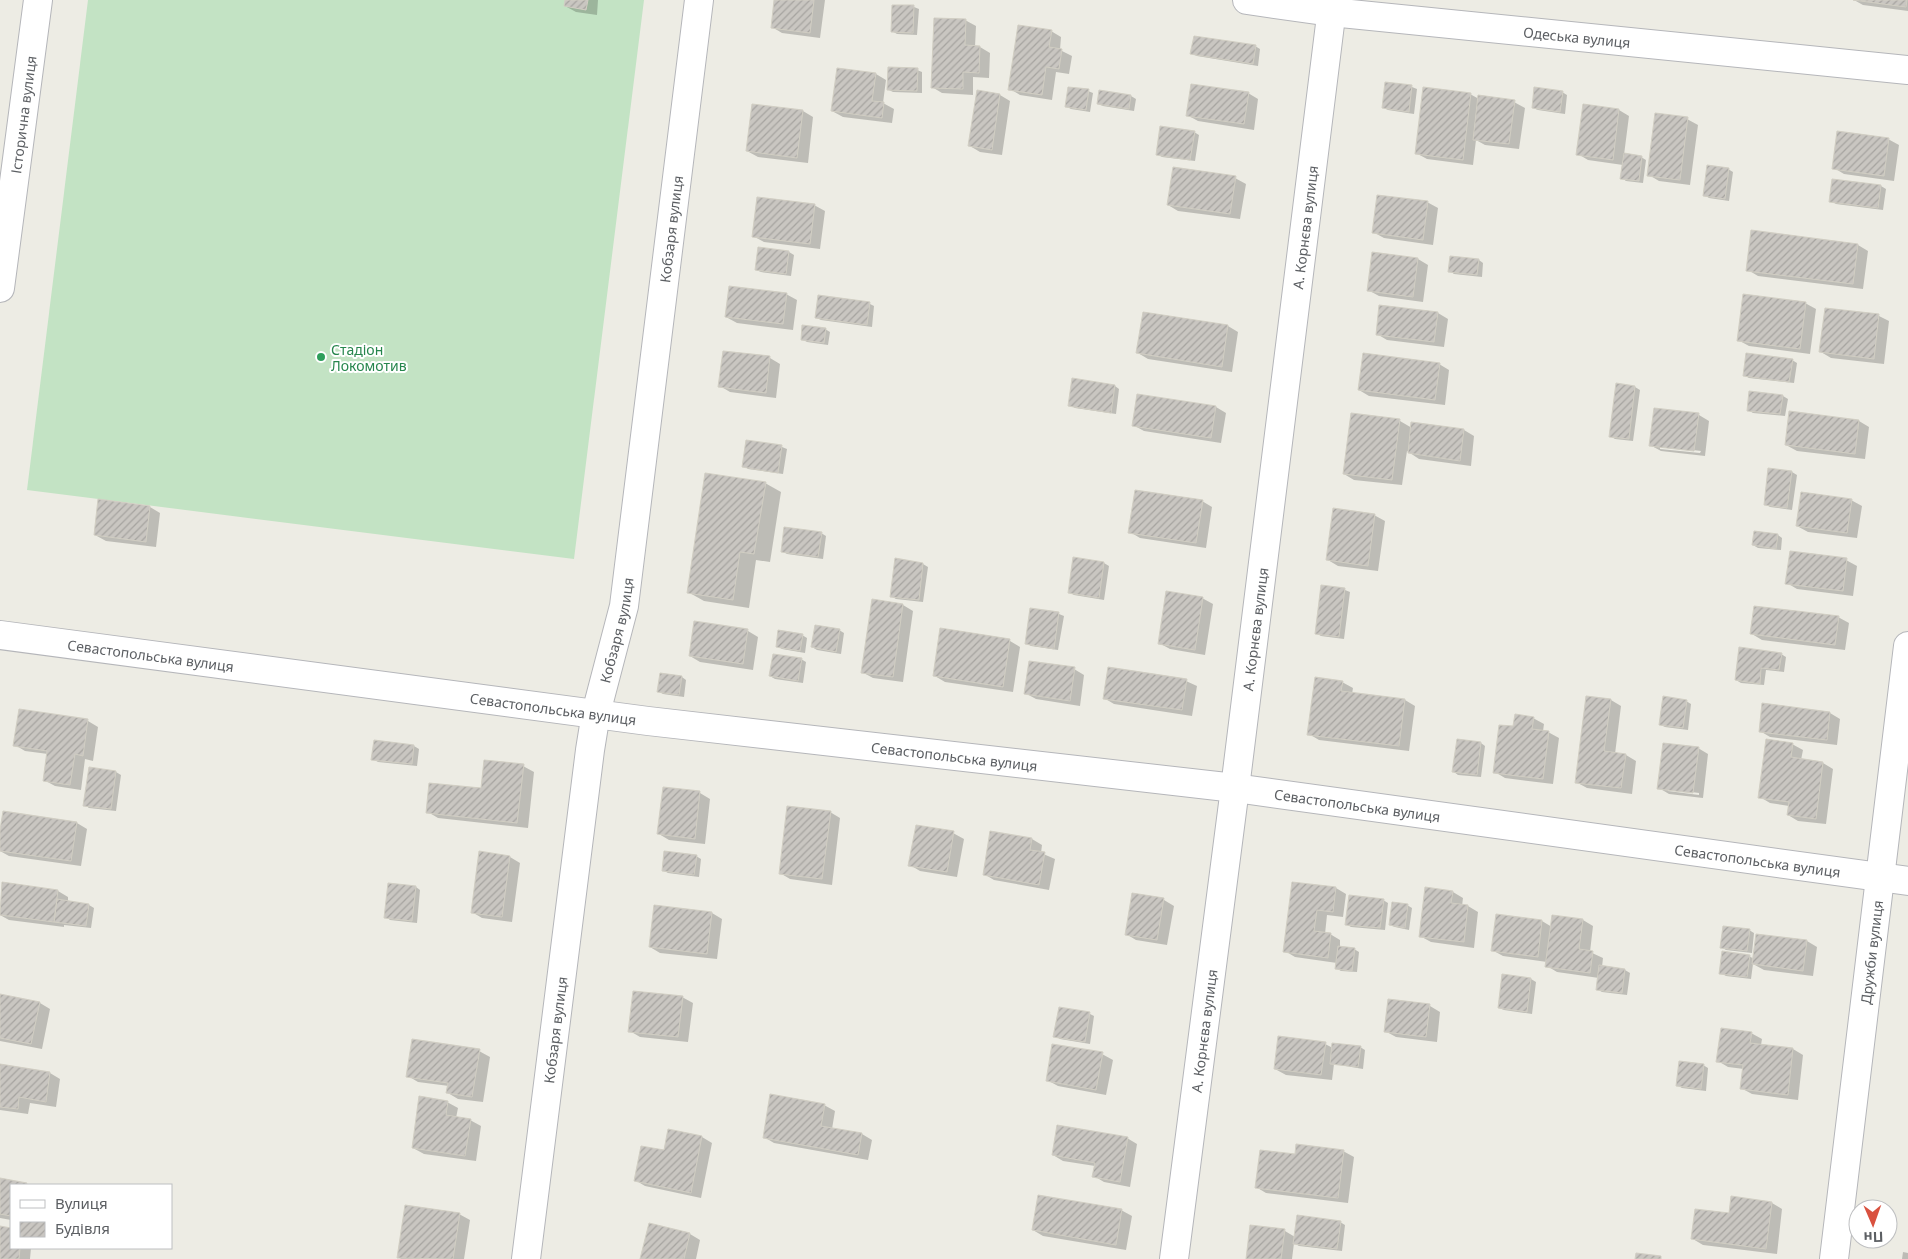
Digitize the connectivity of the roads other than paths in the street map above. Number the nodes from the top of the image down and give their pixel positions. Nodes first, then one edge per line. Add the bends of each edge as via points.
1 (38, 0) edge
2 (699, 0) edge
3 (1247, 0) edge
4 (1332, 6) edge
5 (1908, 70) edge
6 (0, 288) edge
7 (0, 634) edge
8 (1908, 646) edge
9 (596, 714) junction
10 (1235, 788) junction
11 (1880, 877) junction
12 (1908, 881) edge
13 (526, 1259) edge
14 (1174, 1259) edge
15 (1834, 1259) edge

1 - 6 street, Історична вулиця
2 - 9 street, Кобзаря вулиця via 624,606
3 - 4 street, Одеська вулиця
4 - 5 street, Одеська вулиця
4 - 10 street, А. Корнєва вулиця
7 - 9 street, Севастопольська вулиця
8 - 11 street, Дружби вулиця
9 - 10 street, Севастопольська вулиця
9 - 13 street, Кобзаря вулиця
10 - 11 street, Севастопольська вулиця
10 - 14 street, А. Корнєва вулиця
11 - 12 street, Севастопольська вулиця
11 - 15 street, Дружби вулиця

